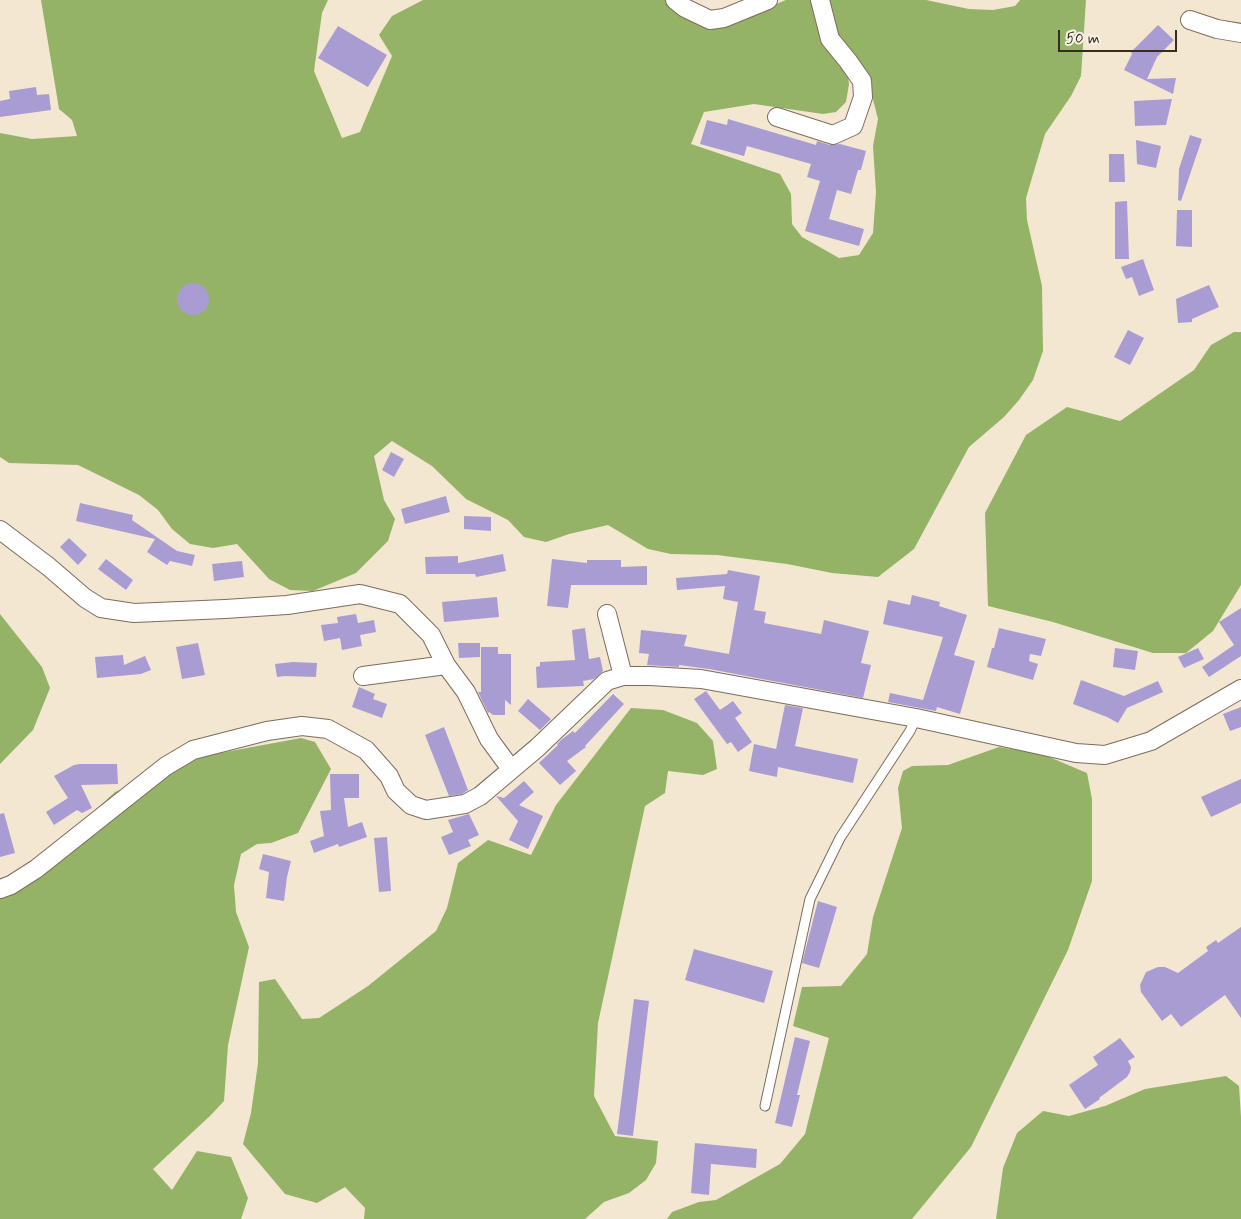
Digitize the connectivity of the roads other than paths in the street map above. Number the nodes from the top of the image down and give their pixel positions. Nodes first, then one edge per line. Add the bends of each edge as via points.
1 (675, 0) edge
2 (768, 0) edge
3 (820, 0) edge
4 (1190, 20) dead end
5 (1241, 33) edge
6 (777, 117) dead end
7 (0, 530) edge
8 (607, 614) dead end
9 (446, 665) junction
10 (363, 676) dead end
11 (623, 676) junction
12 (1241, 689) edge
13 (916, 718) junction
14 (511, 769) junction
15 (0, 889) edge
16 (764, 1106) dead end

1 - 2 street via 710,20 724,18
3 - 6 street via 830,39 862,81 863,97 853,126 833,135
4 - 5 street
7 - 9 street via 101,608 134,613 216,609 287,605 360,594 400,604 431,635
8 - 11 street
9 - 10 street
9 - 14 street via 466,692 489,739
11 - 13 street via 701,680
11 - 14 street via 607,681 538,748
12 - 13 street via 1151,741 1105,755 1076,753
13 - 16 lane via 840,838 810,899
14 - 15 street via 480,796 465,804 426,810 411,805 396,791 389,776 366,750 328,728 302,726 267,732 193,750 166,766 36,869

